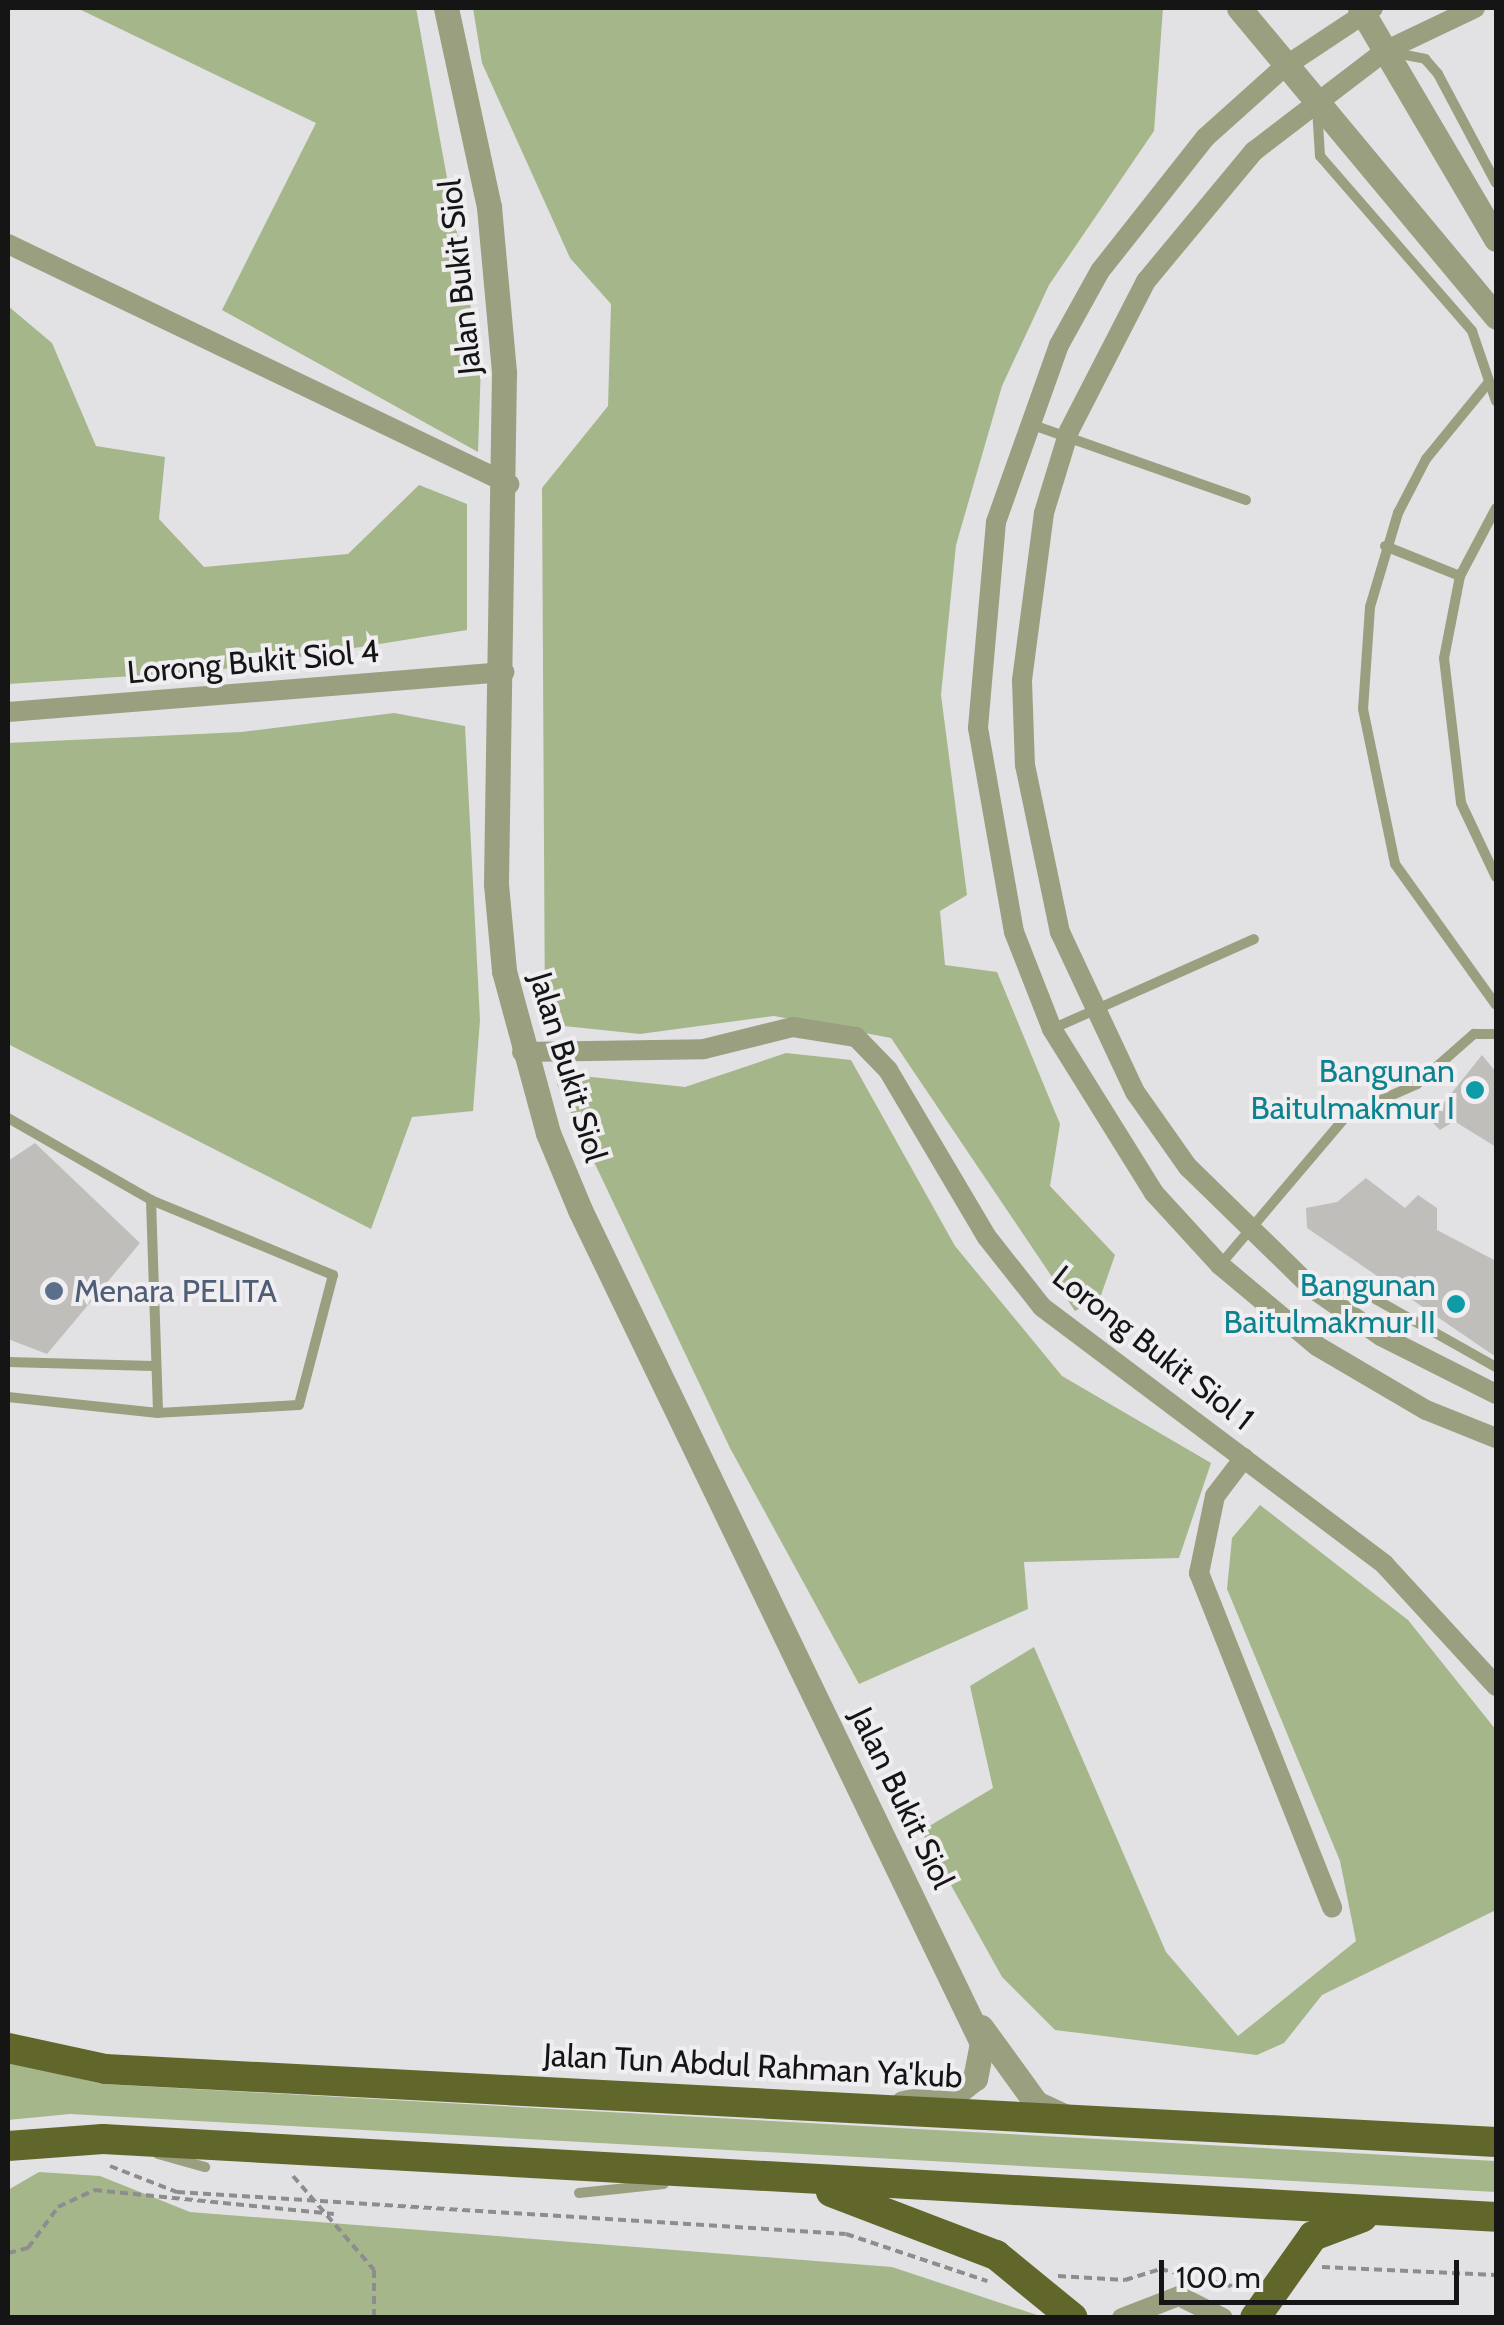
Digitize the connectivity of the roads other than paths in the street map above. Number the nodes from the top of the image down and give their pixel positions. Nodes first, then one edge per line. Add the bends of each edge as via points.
1 (446, 8) edge
2 (1239, 8) edge
3 (1475, 8) edge
4 (1366, 9) edge
5 (1385, 52) junction
6 (1284, 67) junction
7 (1318, 99) junction
8 (1496, 182) edge
9 (1496, 239) edge
10 (8, 244) edge
11 (1494, 315) edge
12 (1472, 330) junction
13 (1489, 382) junction
14 (1496, 401) edge
15 (1025, 423) junction
16 (1069, 431) junction
17 (509, 484) junction
18 (1246, 500) dead end
19 (1496, 508) edge
20 (1385, 546) junction
21 (1460, 576) junction
22 (504, 672) junction
23 (8, 712) edge
24 (1496, 877) edge
25 (1254, 939) dead end
26 (1496, 1005) edge
27 (1091, 1011) junction
28 (1052, 1029) junction
29 (1496, 1034) edge
30 (522, 1052) junction
31 (8, 1118) edge
32 (152, 1200) junction
33 (1250, 1235) junction
34 (1220, 1265) junction
35 (1312, 1288) junction
36 (8, 1362) edge
37 (152, 1366) junction
38 (1496, 1367) edge
39 (1496, 1394) edge
40 (8, 1397) edge
41 (158, 1413) junction
42 (1496, 1438) edge
43 (1244, 1458) junction
44 (1496, 1686) edge
45 (1332, 1908) dead end
46 (964, 2002) junction
47 (8, 2048) edge
48 (878, 2106) junction
49 (1075, 2119) junction
50 (1496, 2142) edge
51 (8, 2146) edge
52 (104, 2152) junction
53 (205, 2168) dead end
54 (682, 2172) junction
55 (765, 2183) junction
56 (579, 2193) dead end
57 (1416, 2213) junction
58 (1496, 2217) edge
59 (1072, 2318) edge
60 (1122, 2318) edge
61 (1222, 2318) edge
62 (1255, 2318) edge

1 - 17 street, Jalan Bukit Siol via 489,207
2 - 6 street
3 - 5 street
4 - 5 street
4 - 6 street
5 - 7 street
5 - 8 lane via 1425,59 1438,74
5 - 9 street
6 - 7 street
6 - 15 street via 1149,202 1100,270
7 - 11 street
7 - 12 lane via 1320,156
7 - 16 street via 1186,226 1103,354
10 - 17 street
11 - 12 lane
12 - 13 lane
13 - 14 lane
13 - 20 lane via 1426,459
15 - 16 lane
15 - 28 street via 980,625 978,728 990,832
16 - 18 lane
16 - 27 street via 1028,596 1024,748 1038,850
17 - 22 street, Jalan Bukit Siol
19 - 21 lane
20 - 21 lane
20 - 26 lane via 1363,709 1372,783 1395,864
21 - 24 lane via 1444,658 1447,732 1462,803
22 - 23 street, Lorong Bukit Siol 4
22 - 30 street, Jalan Bukit Siol via 496,884
25 - 27 lane
27 - 28 lane
27 - 33 street via 1146,1107
28 - 34 street via 1120,1146
29 - 33 lane via 1474,1034 1416,1084 1347,1116
30 - 43 street, Lorong Bukit Siol 1 via 688,1050 793,1027 856,1037 888,1070 986,1236 1042,1307
30 - 46 street, Jalan Bukit Siol via 580,1210
31 - 32 lane
32 - 37 lane
32 - 41 lane via 333,1275 299,1404
33 - 34 lane
33 - 35 street
34 - 42 street via 1317,1346 1426,1410
35 - 38 lane via 1360,1291
35 - 39 street via 1381,1336
36 - 37 lane
37 - 41 lane
40 - 41 lane
43 - 44 street, Lorong Bukit Siol 1 via 1384,1564
43 - 45 street via 1215,1496 1199,1572
46 - 48 street via 982,2042 975,2078 956,2093
46 - 49 street via 1036,2103
47 - 48 main road, Jalan Tun Abdul Rahman Ya'kub via 106,2069
48 - 49 main road, Jalan Tun Abdul Rahman Ya'kub
49 - 50 main road, Jalan Tun Abdul Rahman Ya'kub
51 - 52 main road
52 - 53 lane
52 - 54 main road
54 - 55 main road
54 - 57 main road
55 - 56 lane
55 - 59 main road via 923,2221 1036,2282
57 - 58 main road
57 - 62 main road via 1346,2219 1288,2265
60 - 61 street via 1179,2296

